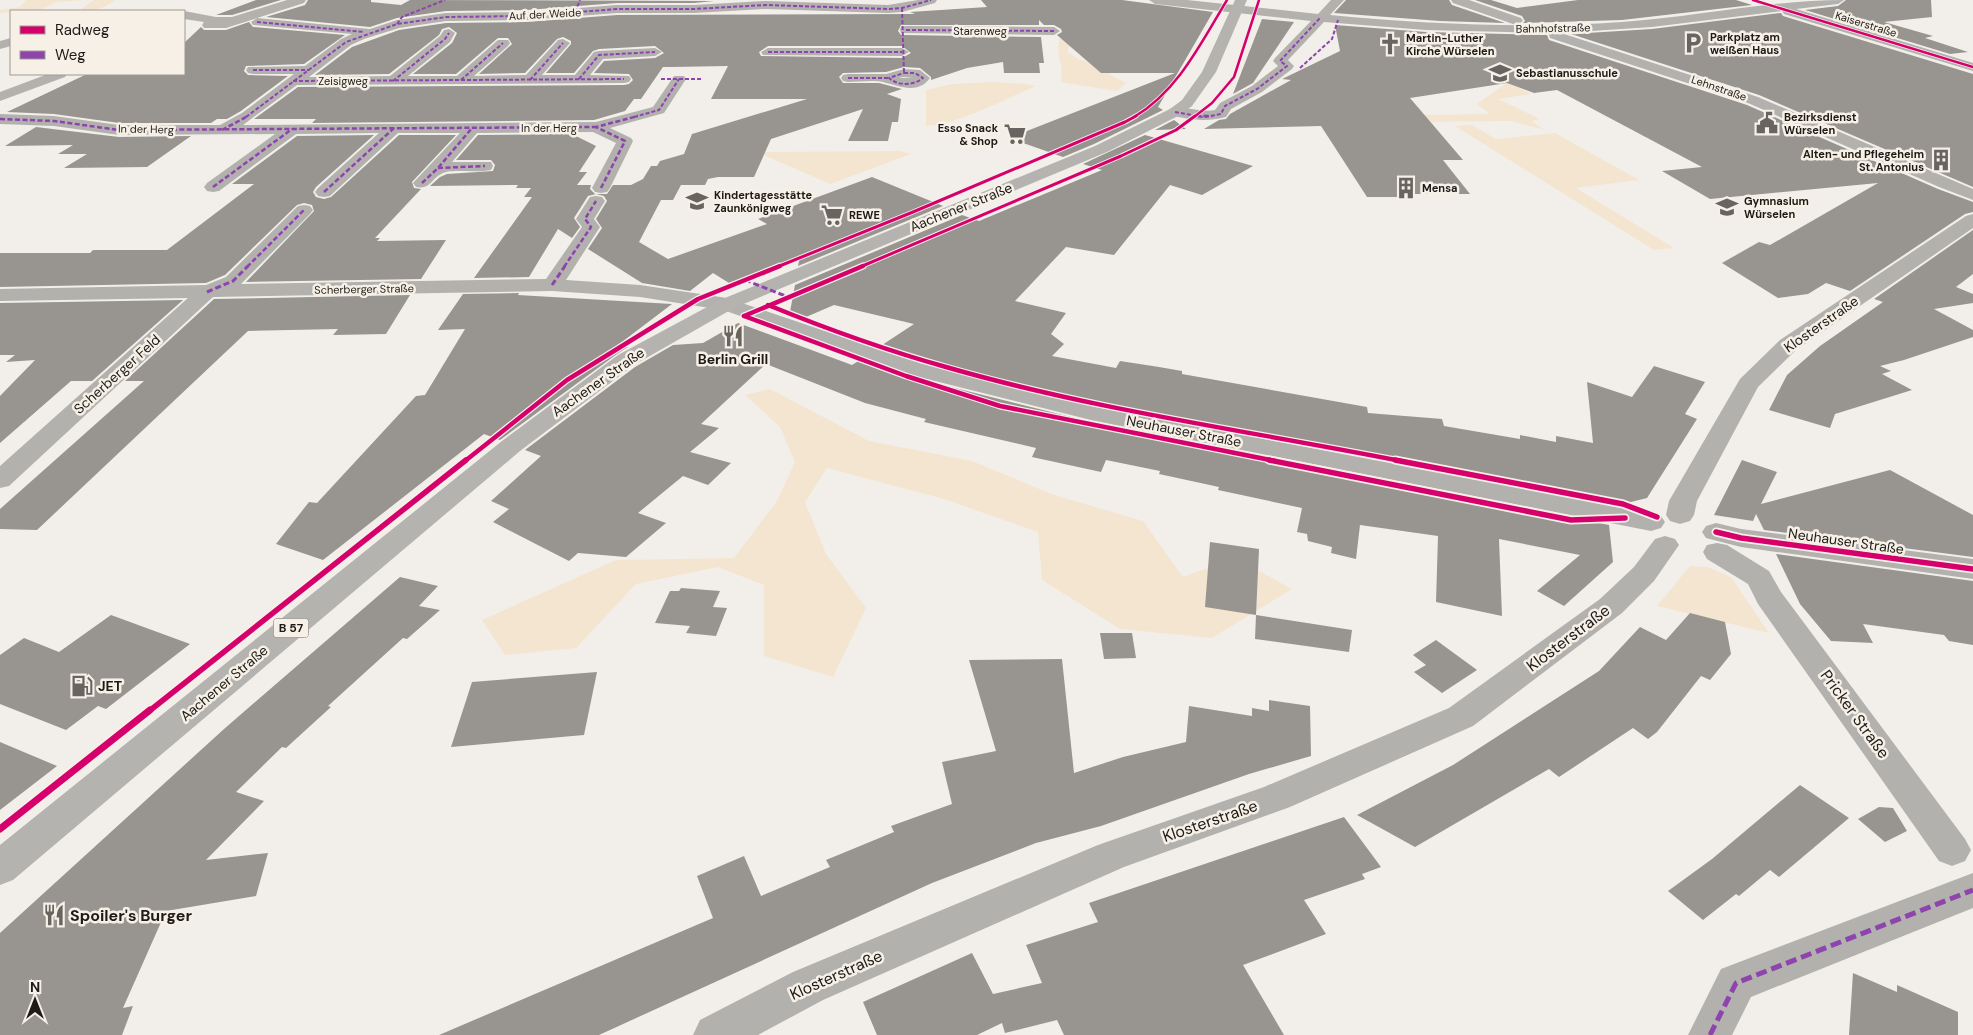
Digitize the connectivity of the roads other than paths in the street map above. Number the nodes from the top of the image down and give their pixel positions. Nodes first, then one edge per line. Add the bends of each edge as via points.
1 (300, 0) edge
2 (445, 0) edge
3 (931, 0) edge
4 (1154, 0) edge
5 (1338, 0) edge
6 (1457, 0) edge
7 (1753, 0) edge
8 (1838, 0) edge
9 (726, 4) edge
10 (1239, 5) edge
11 (578, 6) edge
12 (902, 8) junction
13 (1779, 8) junction
14 (185, 15) edge
15 (1320, 18) junction
16 (257, 22) dead end
17 (212, 23) junction
18 (396, 24) junction
19 (192, 29) dead end
20 (1539, 29) junction
21 (906, 30) junction
22 (1054, 31) dead end
23 (369, 32) junction
24 (449, 33) dead end
25 (504, 43) dead end
26 (563, 43) dead end
27 (655, 52) dead end
28 (768, 52) dead end
29 (902, 52) junction
30 (1973, 67) edge
31 (253, 70) dead end
32 (309, 70) junction
33 (904, 73) junction
34 (57, 75) edge
35 (848, 78) dead end
36 (889, 78) junction
37 (661, 79) dead end
38 (701, 79) dead end
39 (461, 80) junction
40 (530, 80) junction
41 (579, 80) junction
42 (624, 80) dead end
43 (679, 80) junction
44 (293, 81) junction
45 (393, 81) junction
46 (0, 97) edge
47 (1174, 112) junction
48 (0, 119) edge
49 (596, 127) junction
50 (292, 128) junction
51 (394, 128) junction
52 (472, 128) junction
53 (222, 130) junction
54 (485, 166) dead end
55 (438, 168) junction
56 (422, 183) dead end
57 (213, 187) dead end
58 (324, 192) dead end
59 (1973, 195) edge
60 (304, 210) dead end
61 (1973, 220) edge
62 (552, 285) junction
63 (207, 292) junction
64 (0, 295) edge
65 (727, 304) junction
66 (0, 456) edge
67 (27, 456) junction
68 (0, 480) edge
69 (1665, 527) junction
70 (1717, 542) junction
71 (1774, 542) junction
72 (1973, 569) edge
73 (1758, 578) junction
74 (1952, 850) dead end
75 (0, 868) edge
76 (1973, 890) edge
77 (714, 1035) edge
78 (1710, 1035) edge

1 - 17 street via 226,25
2 - 18 street via 402,17
3 - 12 street, Auf der Weide
4 - 10 street, Bahnhofstraße
5 - 15 street
6 - 20 street, Lehnstraße
7 - 13 street, Kaiserstraße
8 - 13 street, Bahnhofstraße
9 - 11 street, Auf der Weide via 618,8
9 - 12 street, Auf der Weide
10 - 15 street, Bahnhofstraße
10 - 47 main road, Aachener Straße / B 57 via 1209,72 1187,103
11 - 18 street, Auf der Weide via 527,16 446,17
12 - 21 street
13 - 20 street, Bahnhofstraße via 1685,21
13 - 30 street, Kaiserstraße
14 - 17 street
15 - 20 street, Bahnhofstraße
15 - 47 street via 1280,60 1287,66 1282,71 1225,106 1221,114 1204,118
16 - 23 street, Auf der Weide
17 - 19 street
18 - 23 street, Auf der Weide
20 - 59 street, Lehnstraße via 1756,101
21 - 22 street, Starenweg
21 - 29 street
23 - 32 street, Auf der Weide via 346,42
24 - 45 street
25 - 39 street
26 - 40 street
27 - 41 street via 599,55
28 - 29 street
29 - 33 street
31 - 32 street
32 - 44 street, Auf der Weide
33 - 36 street
33 - 36 street via 919,74 923,80 901,84
34 - 46 street
35 - 36 street
37 - 43 street
38 - 43 street
39 - 40 street, Zeisigweg
39 - 45 street, Zeisigweg
40 - 41 street, Zeisigweg
41 - 42 street, Zeisigweg
43 - 49 street via 659,110
44 - 45 street, Zeisigweg
44 - 53 street, Auf der Weide via 247,116
47 - 65 main road, Aachener Straße / B 57 via 1101,149
48 - 53 street, In der Herg via 54,121 120,130
49 - 52 street, In der Herg
49 - 62 street via 625,141 585,220 591,227
50 - 51 street, In der Herg
50 - 53 street, In der Herg
50 - 57 street
51 - 52 street, In der Herg
51 - 58 street
52 - 55 street
54 - 55 street
55 - 56 street
60 - 63 street via 233,281
61 - 69 street, Klosterstraße via 1788,345 1748,384 1683,501
62 - 63 street, Scherberger Straße
62 - 65 street, Scherberger Straße via 640,291
63 - 64 street, Scherberger Straße
63 - 67 street, Scherberger Feld
65 - 69 street, Neuhauser Straße via 916,369 1091,413
65 - 75 main road, Aachener Straße / B 57 via 626,360 511,446
66 - 67 street
67 - 68 street, Scherberger Feld
69 - 70 street, Neuhauser Straße via 1691,554 1704,556
69 - 77 street, Klosterstraße via 1644,574 1611,606 1461,716 1277,797 1111,856 808,986
70 - 71 street, Neuhauser Straße
70 - 73 street, Pricker Straße
71 - 72 street, Neuhauser Straße
71 - 73 street
73 - 74 street, Pricker Straße via 1768,598
76 - 78 street via 1736,983

